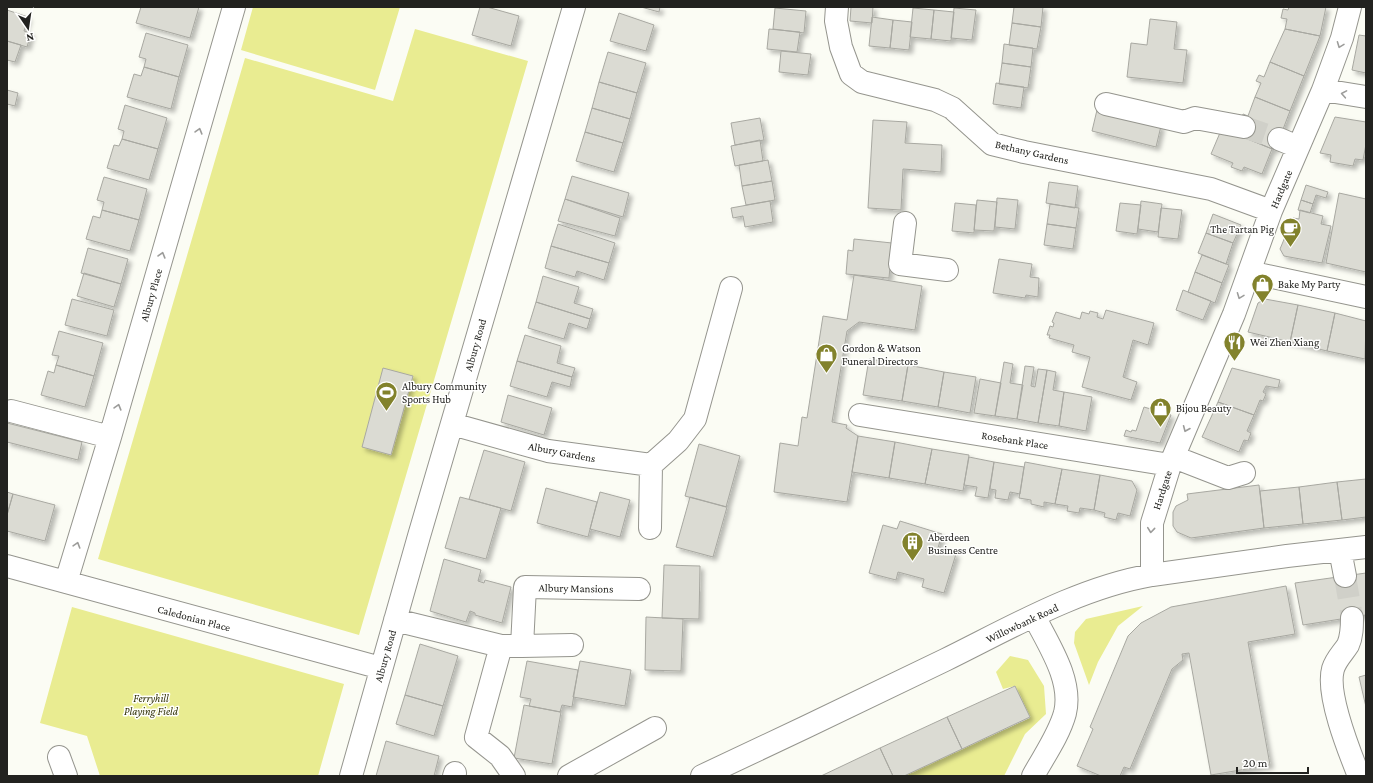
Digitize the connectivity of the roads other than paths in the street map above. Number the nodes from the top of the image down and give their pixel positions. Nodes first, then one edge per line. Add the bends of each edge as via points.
1 (234, 7) edge
2 (574, 7) edge
3 (837, 7) edge
4 (1350, 7) edge
5 (1323, 90) junction
6 (1366, 97) edge
7 (1106, 104) dead end
8 (1244, 127) tunnel mouth
9 (1272, 211) junction
10 (905, 223) dead end
11 (947, 270) dead end
12 (1249, 272) junction
13 (731, 288) dead end
14 (1366, 297) edge
15 (11, 411) dead end
16 (860, 415) dead end
17 (452, 424) junction
18 (110, 437) junction
19 (1172, 461) junction
20 (651, 465) junction
21 (1244, 473) dead end
22 (650, 528) dead end
23 (1366, 547) edge
24 (1340, 550) junction
25 (7, 566) edge
26 (1152, 575) junction
27 (1345, 576) tunnel mouth
28 (66, 582) junction
29 (638, 588) dead end
30 (1034, 616) junction
31 (1352, 618) tunnel mouth
32 (395, 620) junction
33 (572, 645) dead end
34 (501, 646) junction
35 (522, 646) junction
36 (381, 668) junction
37 (655, 728) dead end
38 (351, 776) edge
39 (514, 776) edge
40 (569, 776) edge
41 (702, 776) edge
42 (1034, 776) edge
43 (1359, 776) edge

18 -> 1 street, Albury Place
2 - 17 street, Albury Road
3 - 9 street, Bethany Gardens via 836,21 841,47 851,74 862,82 935,100 952,108 992,144 1211,189
4 -> 5 street, Hardgate
6 -> 5 street
5 - 9 street, Hardgate via 1289,143
7 - 8 street via 1184,122 1195,118
9 - 12 street, Hardgate
10 - 11 street via 900,264
12 - 14 street
12 -> 19 street, Hardgate
13 - 20 street via 695,419 678,441
15 - 18 street
16 - 19 street, Rosebank Place
17 - 20 street, Albury Gardens via 548,451
17 - 32 street, Albury Road
28 -> 18 street, Albury Place
19 - 21 street, Rosebank Place via 1228,478
19 -> 26 street, Hardgate via 1152,523
20 - 22 street
23 - 24 street, Willowbank Road
24 - 26 street, Willowbank Road
24 - 27 street
25 - 28 street, Caledonian Place
26 - 30 street, Willowbank Road via 1130,578 1094,590
28 - 36 street, Caledonian Place
29 - 35 street, Albury Mansions via 525,587
30 - 41 street, Willowbank Road
30 - 42 street via 1061,673 1066,700 1062,723
31 - 43 street via 1348,645 1333,668 1331,681 1337,711
32 - 34 street
32 - 36 street, Albury Road
33 - 35 street
34 - 35 street
34 - 39 street via 476,737 500,756
36 - 38 street, Albury Road
37 - 40 street

